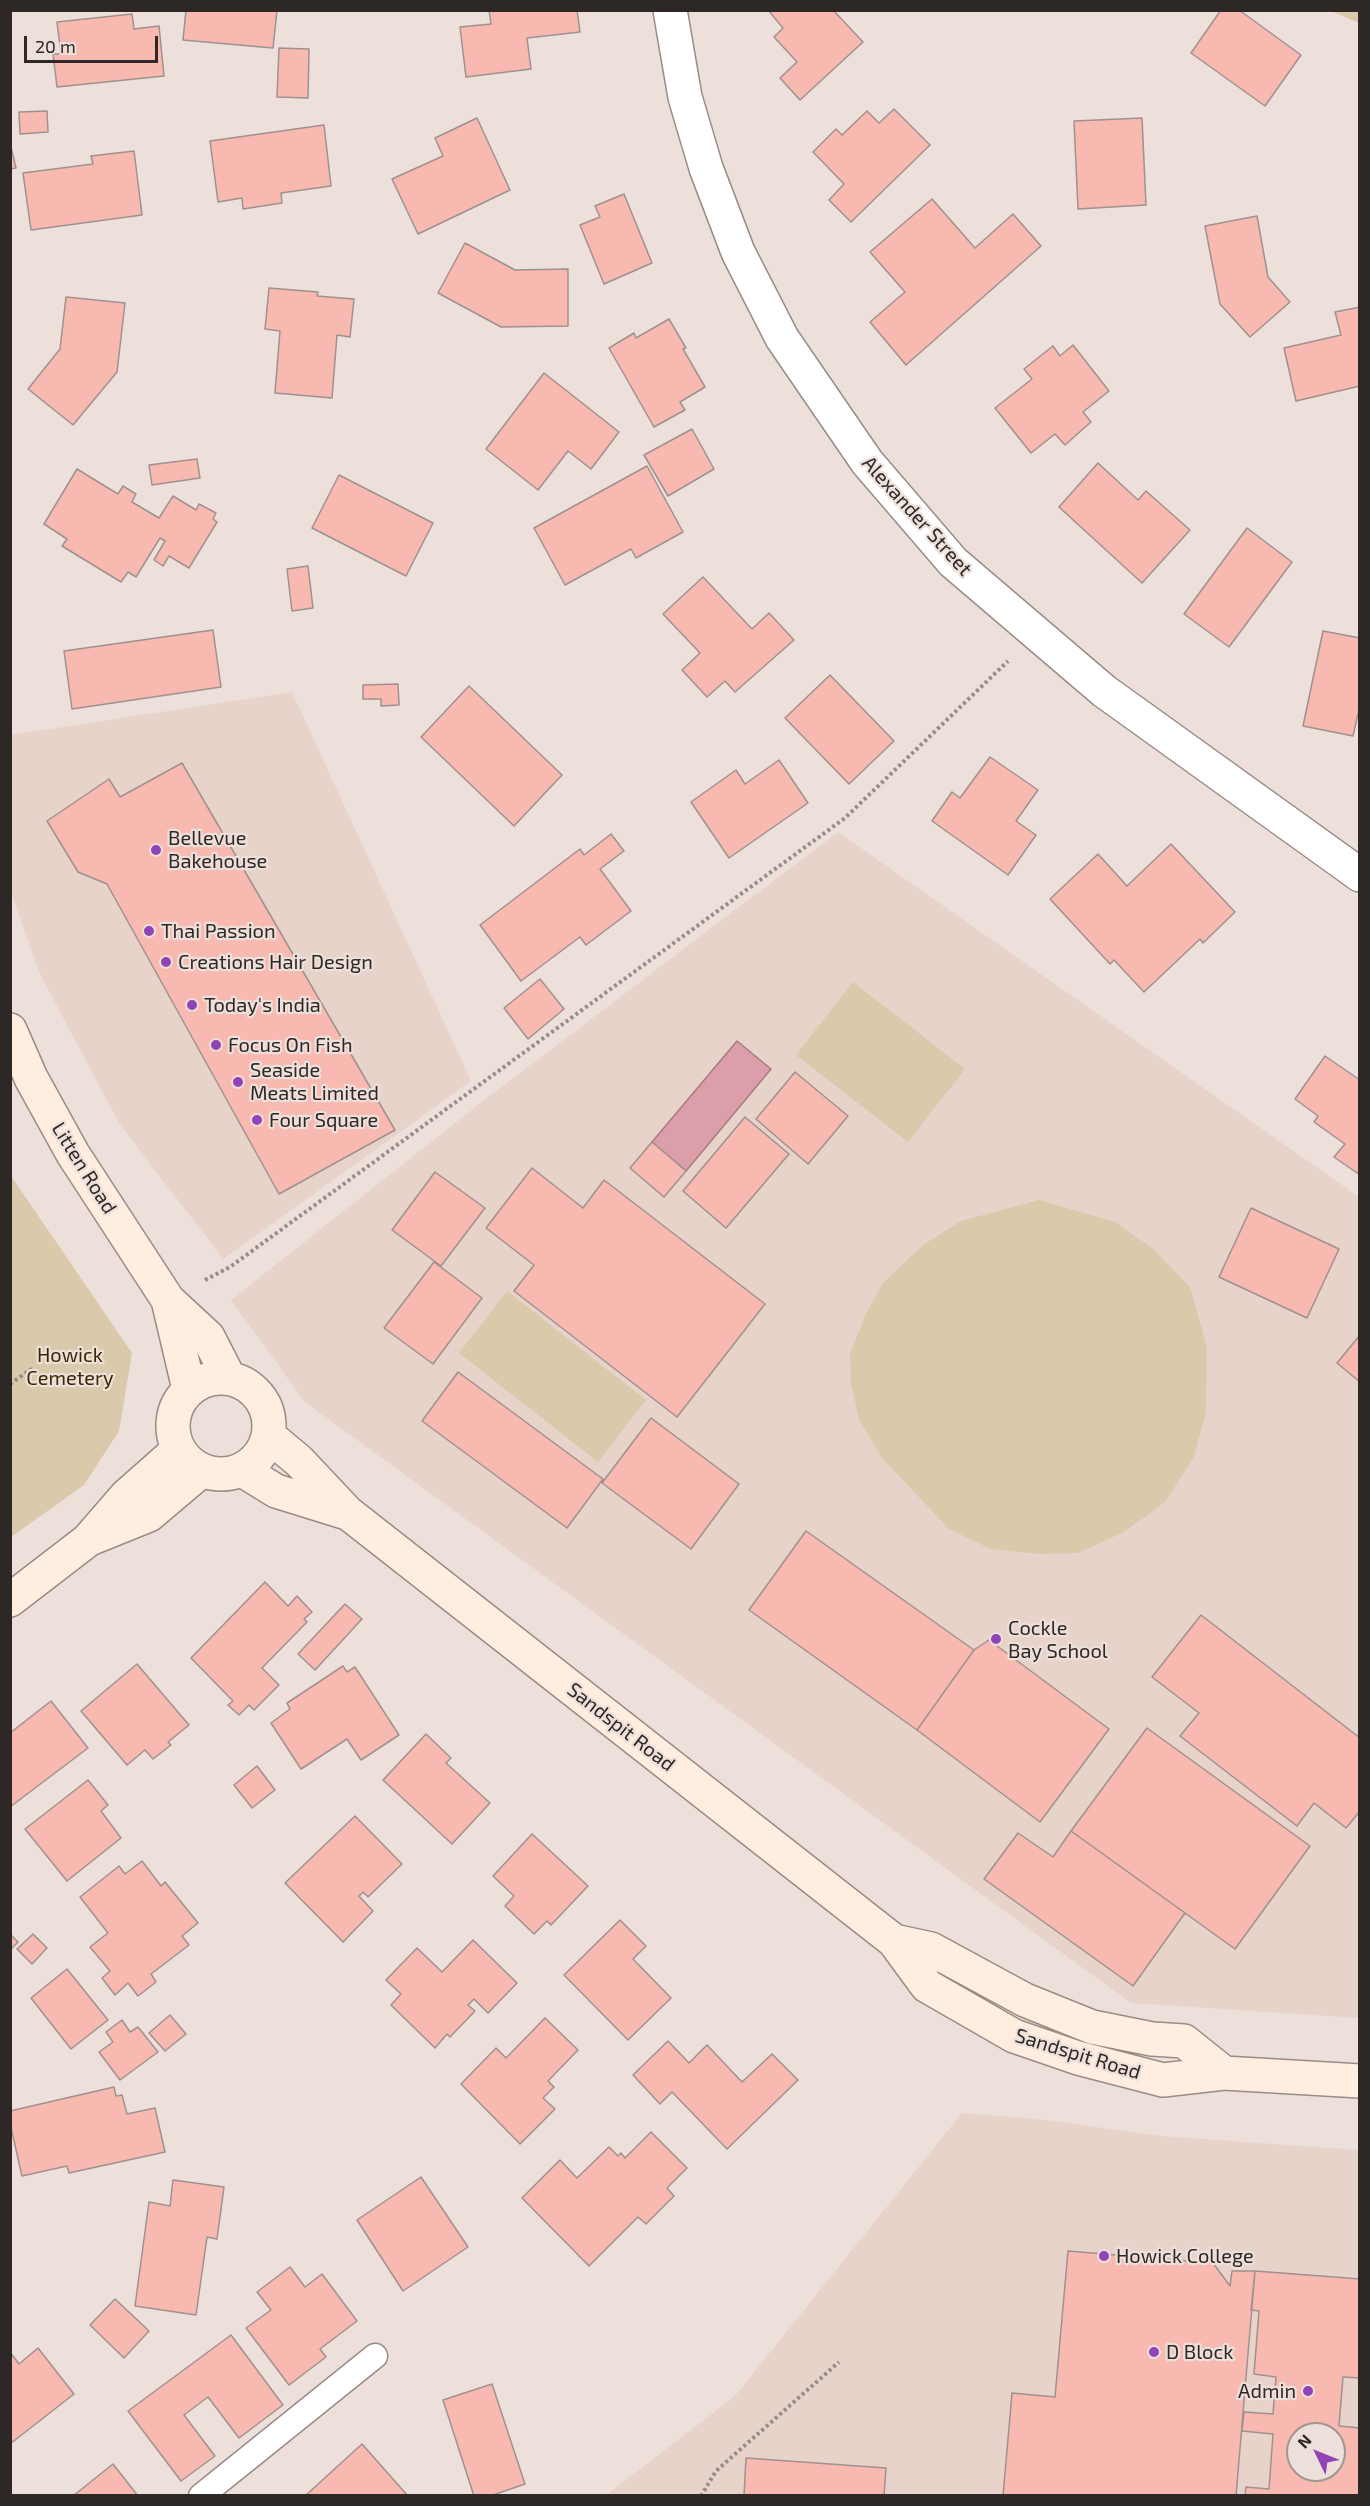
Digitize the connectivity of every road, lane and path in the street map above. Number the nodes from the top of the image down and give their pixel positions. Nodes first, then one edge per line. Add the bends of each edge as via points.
1 (670, 10) edge
2 (1035, 633) junction
3 (1359, 876) edge
4 (10, 1030) edge
5 (168, 1300) junction
6 (33, 1368) dead end
7 (229, 1378) junction
8 (10, 1384) edge
9 (189, 1389) junction
10 (269, 1436) junction
11 (190, 1460) junction
12 (243, 1470) junction
13 (348, 1513) junction
14 (10, 1600) edge
15 (1359, 2080) edge
16 (375, 2356) dead end
17 (839, 2362) dead end
18 (201, 2496) edge
19 (701, 2496) edge

1 - 2 street, Alexander Street via 685,97 706,168 738,252 782,338 867,462 953,562
2 - 3 street, Alexander Street via 1104,691
2 - 5 path via 845,819 230,1267
4 - 5 main road, Litten Road via 31,1078 73,1154
5 - 7 main road, Litten Road via 208,1337
5 - 9 main road, Litten Road
6 - 8 path
7 - 9 main road via 207,1379
7 - 10 main road via 252,1389 267,1410
9 - 11 main road via 176,1408 173,1424
10 - 12 main road via 259,1456
10 - 13 main road, Sandspit Road via 299,1461
11 - 12 main road via 222,1475
11 - 14 main road via 126,1496 88,1540
12 - 13 main road, Sandspit Road via 276,1491
13 - 15 main road, Sandspit Road via 894,1941 927,1986 1014,2037 1163,2080 1224,2073
16 - 18 lane
17 - 19 path via 716,2471

